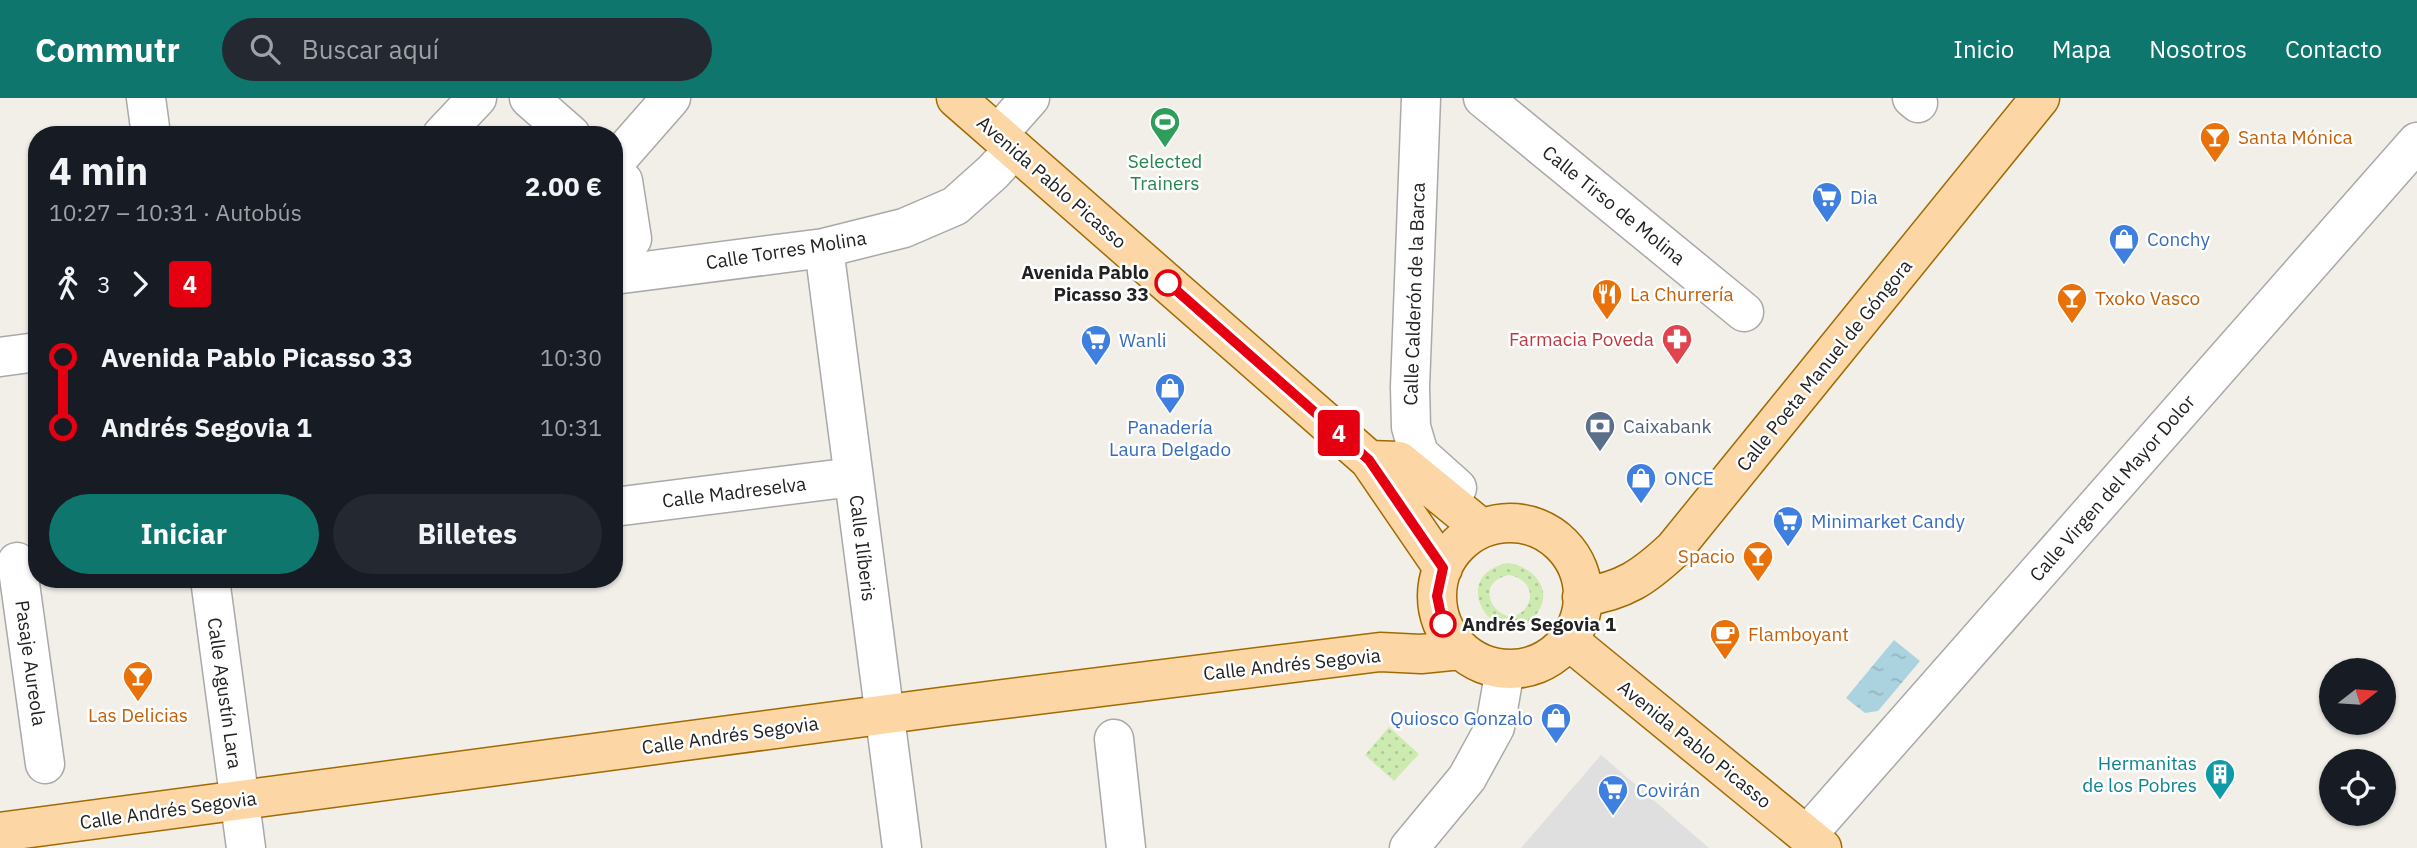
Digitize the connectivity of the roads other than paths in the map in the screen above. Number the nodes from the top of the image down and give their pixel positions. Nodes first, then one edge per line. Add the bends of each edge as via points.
1 (146, 98) edge
2 (477, 98) edge
3 (529, 98) edge
4 (671, 98) edge
5 (956, 98) edge
6 (1030, 98) edge
7 (1421, 98) edge
8 (1483, 98) edge
9 (2040, 98) edge
10 (149, 126) edge
11 (451, 126) edge
12 (561, 126) edge
13 (1006, 141) junction
14 (2417, 142) edge
15 (623, 153) edge
16 (623, 181) edge
17 (632, 239) dead end
18 (824, 248) junction
19 (623, 274) edge
20 (1744, 312) dead end
21 (28, 353) edge
22 (0, 357) edge
23 (1369, 460) junction
24 (853, 477) junction
25 (623, 506) edge
26 (1472, 521) junction
27 (18, 562) edge
28 (1443, 568) junction
29 (211, 588) edge
30 (1582, 597) junction
31 (1568, 640) junction
32 (1461, 650) junction
33 (1505, 669) junction
34 (885, 714) junction
35 (1114, 739) dead end
36 (45, 764) dead end
37 (239, 800) junction
38 (0, 832) edge
39 (1814, 841) edge
40 (246, 848) edge
41 (902, 848) edge
42 (1126, 848) edge
43 (1409, 848) edge

1 - 10 street
2 - 11 street
3 - 12 street
4 - 15 street
5 - 13 main road, Avenida Pablo Picasso
6 - 13 street, Calle Torres Molina
7 - 26 street, Calle Calderón de la Barca via 1411,427 1419,454 1458,489
8 - 20 street, Calle Tirso de Molina
9 - 30 main road, Calle Poeta Manuel de Góngora via 1674,549 1638,580
13 - 18 street, Calle Torres Molina via 993,172 955,206 904,228
13 - 23 main road, Avenida Pablo Picasso
14 - 39 street, Calle Virgen del Mayor Dolor
16 - 17 street
18 - 19 street, Calle Torres Molina
18 - 24 street, Calle Ilíberis
21 - 22 street
23 - 26 main road via 1399,461
23 - 28 main road, Avenida Pablo Picasso
24 - 25 street, Calle Madreselva
24 - 34 street, Calle Ilíberis
26 - 28 main road
26 - 30 main road via 1512,523 1544,531 1571,556 1580,575
27 - 36 street, Pasaje Aureola
28 - 32 main road via 1438,610
29 - 37 street, Calle Agustín Lara
30 - 31 main road via 1579,619
31 - 33 main road via 1543,661
31 - 39 main road, Avenida Pablo Picasso
32 - 33 main road via 1482,664
32 - 34 main road, Calle Andrés Segovia via 1362,654
33 - 43 street via 1495,727 1466,778
34 - 37 main road, Calle Andrés Segovia
34 - 41 street, Calle Ilíberis
35 - 42 street
37 - 38 main road, Calle Andrés Segovia
37 - 40 street, Calle Agustín Lara

